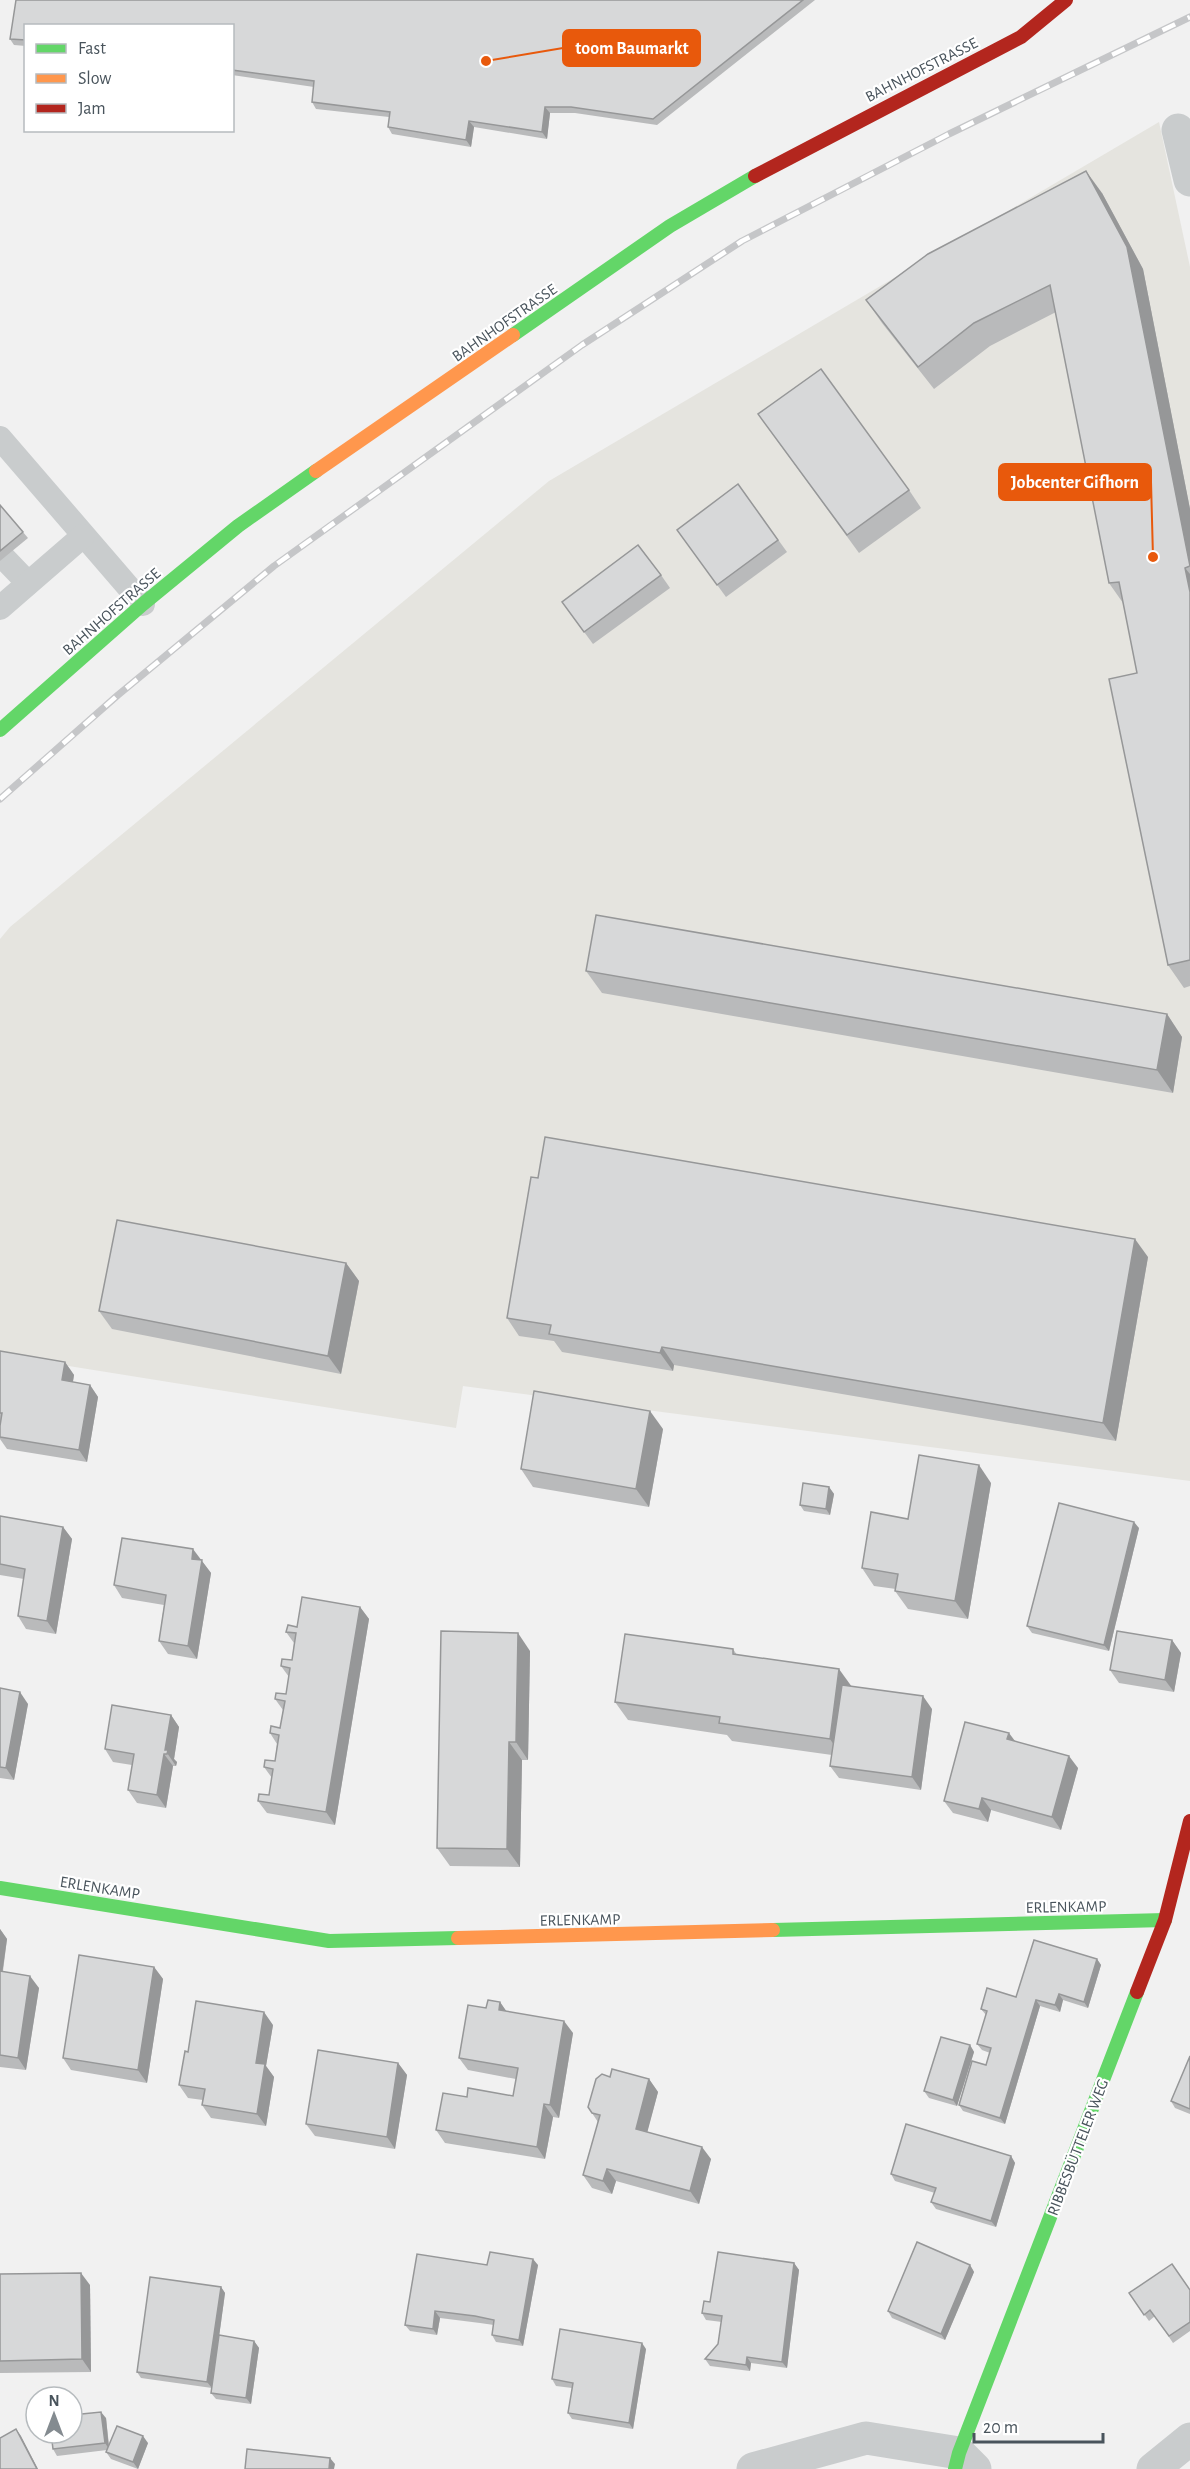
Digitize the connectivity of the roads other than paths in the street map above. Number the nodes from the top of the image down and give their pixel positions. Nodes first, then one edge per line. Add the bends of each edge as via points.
1 (1066, 0) edge
2 (1184, 127) edge
3 (1190, 180) edge
4 (0, 438) edge
5 (83, 536) junction
6 (4, 558) edge
7 (28, 583) junction
8 (142, 604) junction
9 (0, 608) edge
10 (0, 730) edge
11 (1190, 1821) edge
12 (0, 1888) edge
13 (1165, 1920) junction
14 (1190, 2439) edge
15 (963, 2464) edge
16 (753, 2469) edge
17 (1153, 2469) edge

1 - 8 street, BAHNHOFSTRASSE via 1021,37 770,167 670,226 238,526
2 - 3 street
4 - 5 lane
5 - 7 lane
5 - 8 lane
6 - 7 lane
7 - 9 lane
8 - 10 street, BAHNHOFSTRASSE
11 - 13 street, RIBBESBÜTTELER WEG
12 - 13 street, ERLENKAMP via 329,1941
13 - 15 street, RIBBESBÜTTELER WEG
14 - 17 street
15 - 16 street via 866,2438

